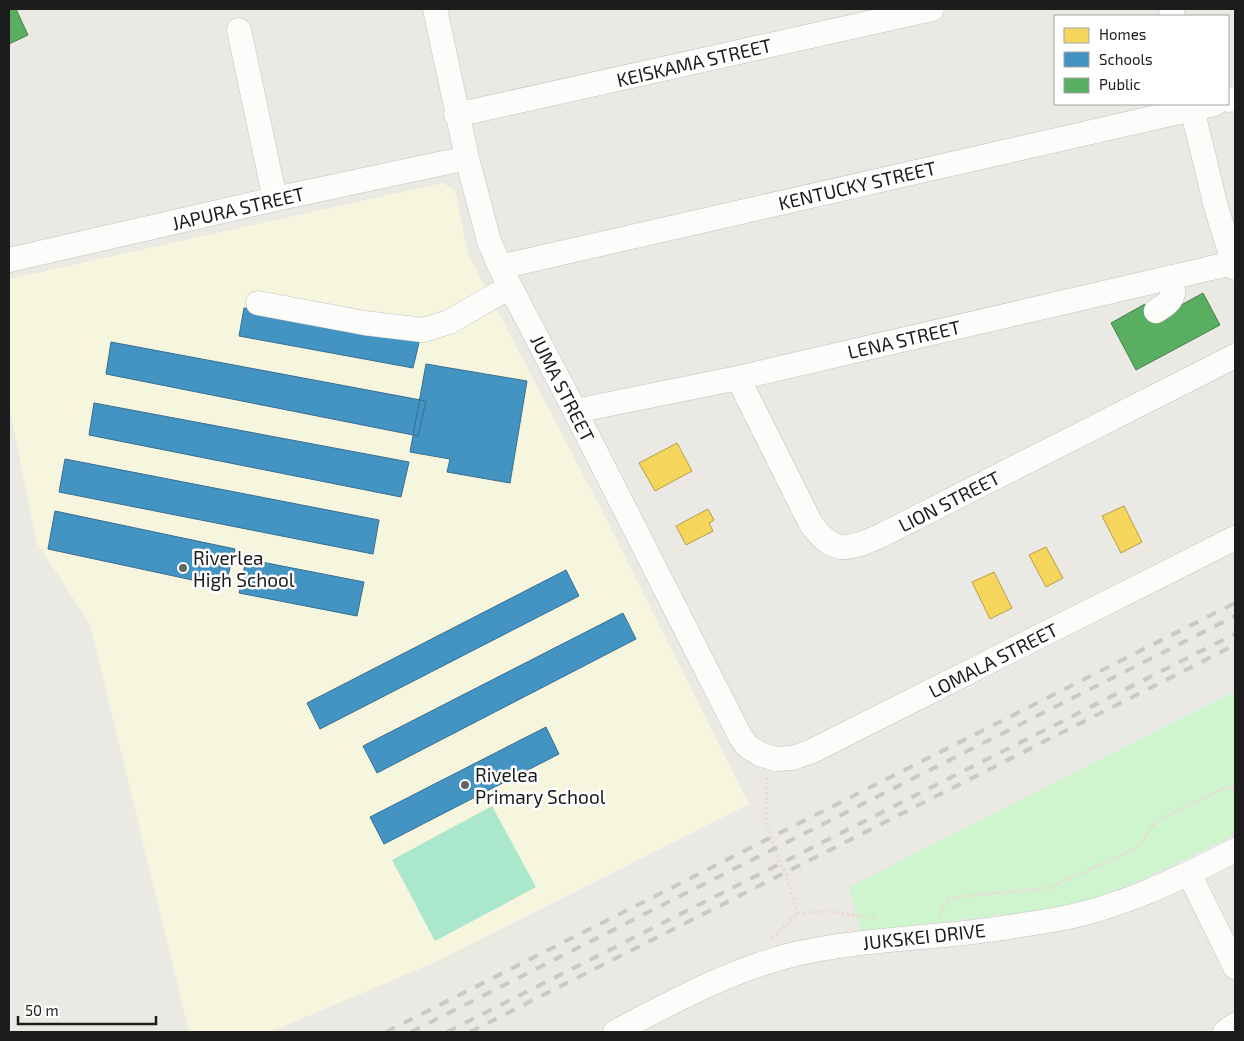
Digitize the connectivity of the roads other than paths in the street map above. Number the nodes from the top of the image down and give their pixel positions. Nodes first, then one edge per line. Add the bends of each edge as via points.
1 (434, 9) edge
2 (932, 9) edge
3 (238, 30) dead end
4 (1199, 105) edge
5 (456, 114) junction
6 (467, 158) junction
7 (275, 199) junction
8 (9, 260) edge
9 (1234, 266) edge
10 (500, 267) junction
11 (1172, 277) junction
12 (510, 287) junction
13 (258, 302) dead end
14 (1156, 311) dead end
15 (1235, 356) edge
16 (738, 378) junction
17 (575, 411) junction
18 (1235, 538) edge
19 (775, 759) joint
20 (1235, 850) edge
21 (1189, 874) junction
22 (1235, 967) edge
23 (1235, 1025) edge
24 (615, 1032) edge
25 (1226, 1032) edge

1 - 5 street, JUMA STREET
2 - 5 street, KEISKAMA STREET
3 - 7 street
4 - 9 street via 1216,207
4 - 10 street, KENTUCKY STREET
5 - 6 street, JUMA STREET
6 - 7 street, JAPURA STREET
6 - 10 street, JUMA STREET via 489,241
7 - 8 street, JAPURA STREET
9 - 11 street, LENA STREET
10 - 12 street, JUMA STREET
11 - 14 street via 1172,299
11 - 16 street, LENA STREET
12 - 13 street via 449,322 423,330 365,323
12 - 17 street, JUMA STREET
15 - 16 street, LION STREET via 882,535 852,547 827,542 811,524
16 - 17 street, LENA STREET
17 - 19 street, JUMA STREET via 740,736 747,746
18 - 19 street, LOMALA STREET via 812,751 792,758
20 - 21 street, JUKSKEI DRIVE
21 - 22 street
21 - 24 street, JUKSKEI DRIVE via 1109,907 1053,920 852,944 791,955 750,968
23 - 25 street

